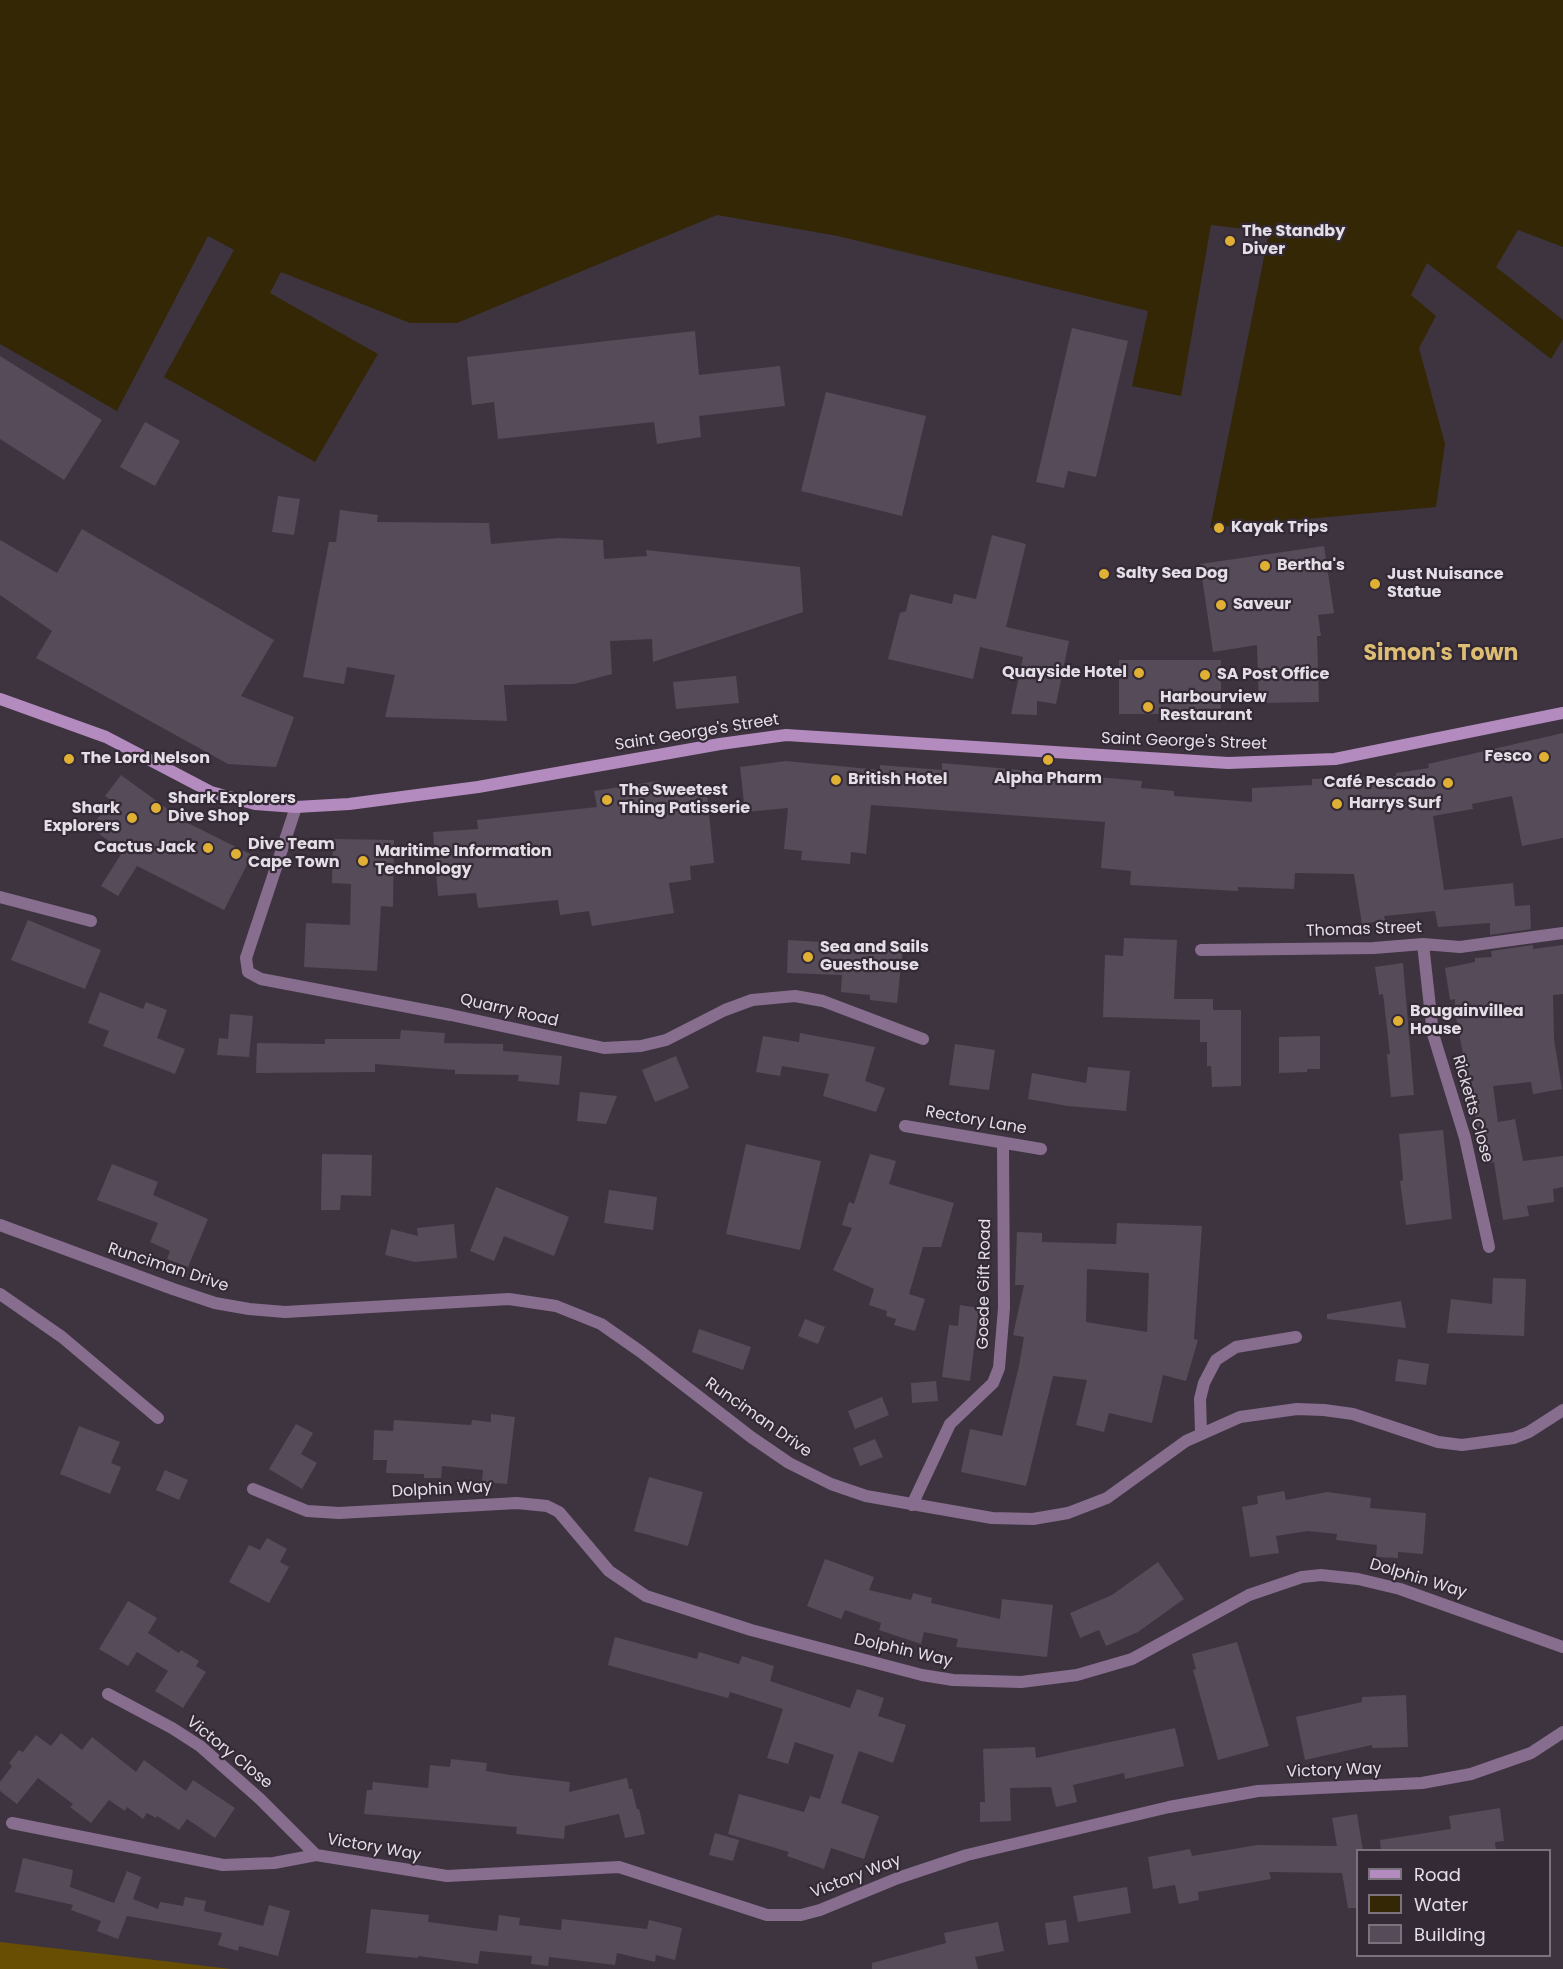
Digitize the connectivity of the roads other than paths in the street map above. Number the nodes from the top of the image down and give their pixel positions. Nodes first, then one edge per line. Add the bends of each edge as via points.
1 (0, 699) edge
2 (1563, 713) edge
3 (296, 807) junction
4 (0, 897) edge
5 (91, 921) dead end
6 (1563, 933) edge
7 (1423, 944) junction
8 (1201, 950) dead end
9 (923, 1039) dead end
10 (905, 1126) dead end
11 (1002, 1144) junction
12 (1041, 1149) dead end
13 (0, 1224) edge
14 (1489, 1247) dead end
15 (0, 1294) edge
16 (1296, 1337) dead end
17 (1563, 1410) edge
18 (158, 1418) dead end
19 (1201, 1432) junction
20 (253, 1489) dead end
21 (912, 1505) junction
22 (1563, 1647) edge
23 (108, 1694) dead end
24 (1563, 1732) edge
25 (12, 1823) dead end
26 (316, 1855) junction

1 - 3 main road, Saint George's Street via 106,737 212,792 255,804
2 - 3 main road, Saint George's Street via 1335,759 1228,763 777,735 478,787
3 - 9 street, Quarry Road via 246,958 248,972 261,979 604,1048 641,1047 666,1040 752,1000 795,996 823,1000
4 - 5 street
6 - 7 street, Thomas Street via 1460,948
7 - 8 street, Thomas Street
7 - 14 street, Ricketts Close via 1433,1034 1465,1138
10 - 11 street, Rectory Lane
11 - 12 street, Rectory Lane
11 - 21 street, Goede Gift Road via 1004,1308 999,1368 993,1383 950,1424
13 - 21 street, Runciman Drive via 194,1296 249,1309 285,1312 509,1299 556,1306 609,1329 789,1463 866,1496
15 - 18 street via 62,1337
16 - 19 street via 1236,1347 1216,1359 1203,1383
17 - 19 street, Runciman Drive via 1529,1432 1480,1444 1438,1442 1372,1419 1324,1410 1297,1409 1240,1417
19 - 21 street, Runciman Drive via 1107,1498 1068,1513 1033,1520 992,1518
20 - 22 street, Dolphin Way via 307,1511 339,1513 517,1503 547,1506 559,1512 609,1571 646,1596 752,1630 953,1680 1021,1682 1077,1675 1132,1659 1249,1595 1302,1577 1321,1575 1400,1589
23 - 26 street, Victory Close via 200,1746 260,1798
24 - 26 street, Victory Way via 1531,1752 1471,1774 1412,1784 1258,1791 1169,1807 1001,1847 933,1866 801,1915 767,1915 619,1868 447,1876
25 - 26 street, Victory Way via 223,1865 252,1865

